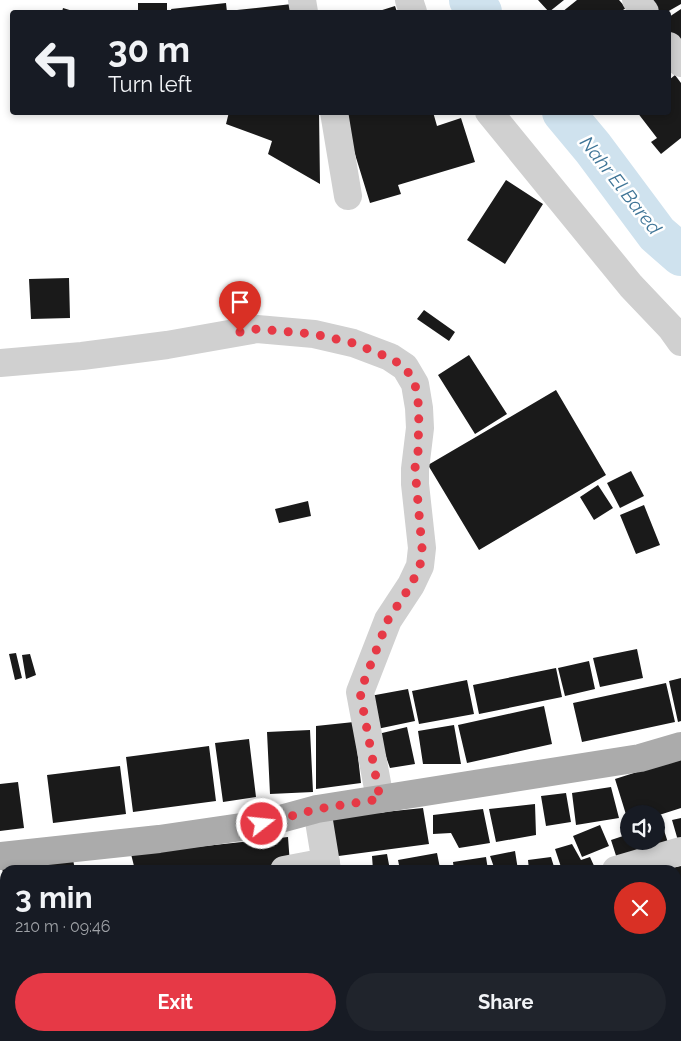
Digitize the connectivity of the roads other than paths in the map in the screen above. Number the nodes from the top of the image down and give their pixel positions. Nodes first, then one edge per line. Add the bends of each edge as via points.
1 (671, 49) edge
2 (681, 63) edge
3 (334, 115) edge
4 (491, 115) edge
5 (348, 196) dead end
6 (681, 342) edge
7 (0, 363) edge
8 (681, 746) edge
9 (380, 799) junction
10 (317, 809) junction
11 (681, 851) edge
12 (0, 856) edge
13 (327, 865) edge
14 (633, 865) edge

1 - 2 street
3 - 5 street
4 - 6 street
7 - 9 street via 167,345 257,329 314,334 353,343 405,367 415,384 419,408 415,484 422,548 420,566 388,620 360,692
8 - 9 main road via 640,758
9 - 10 main road
10 - 12 main road via 262,824
10 - 13 street
11 - 14 street

